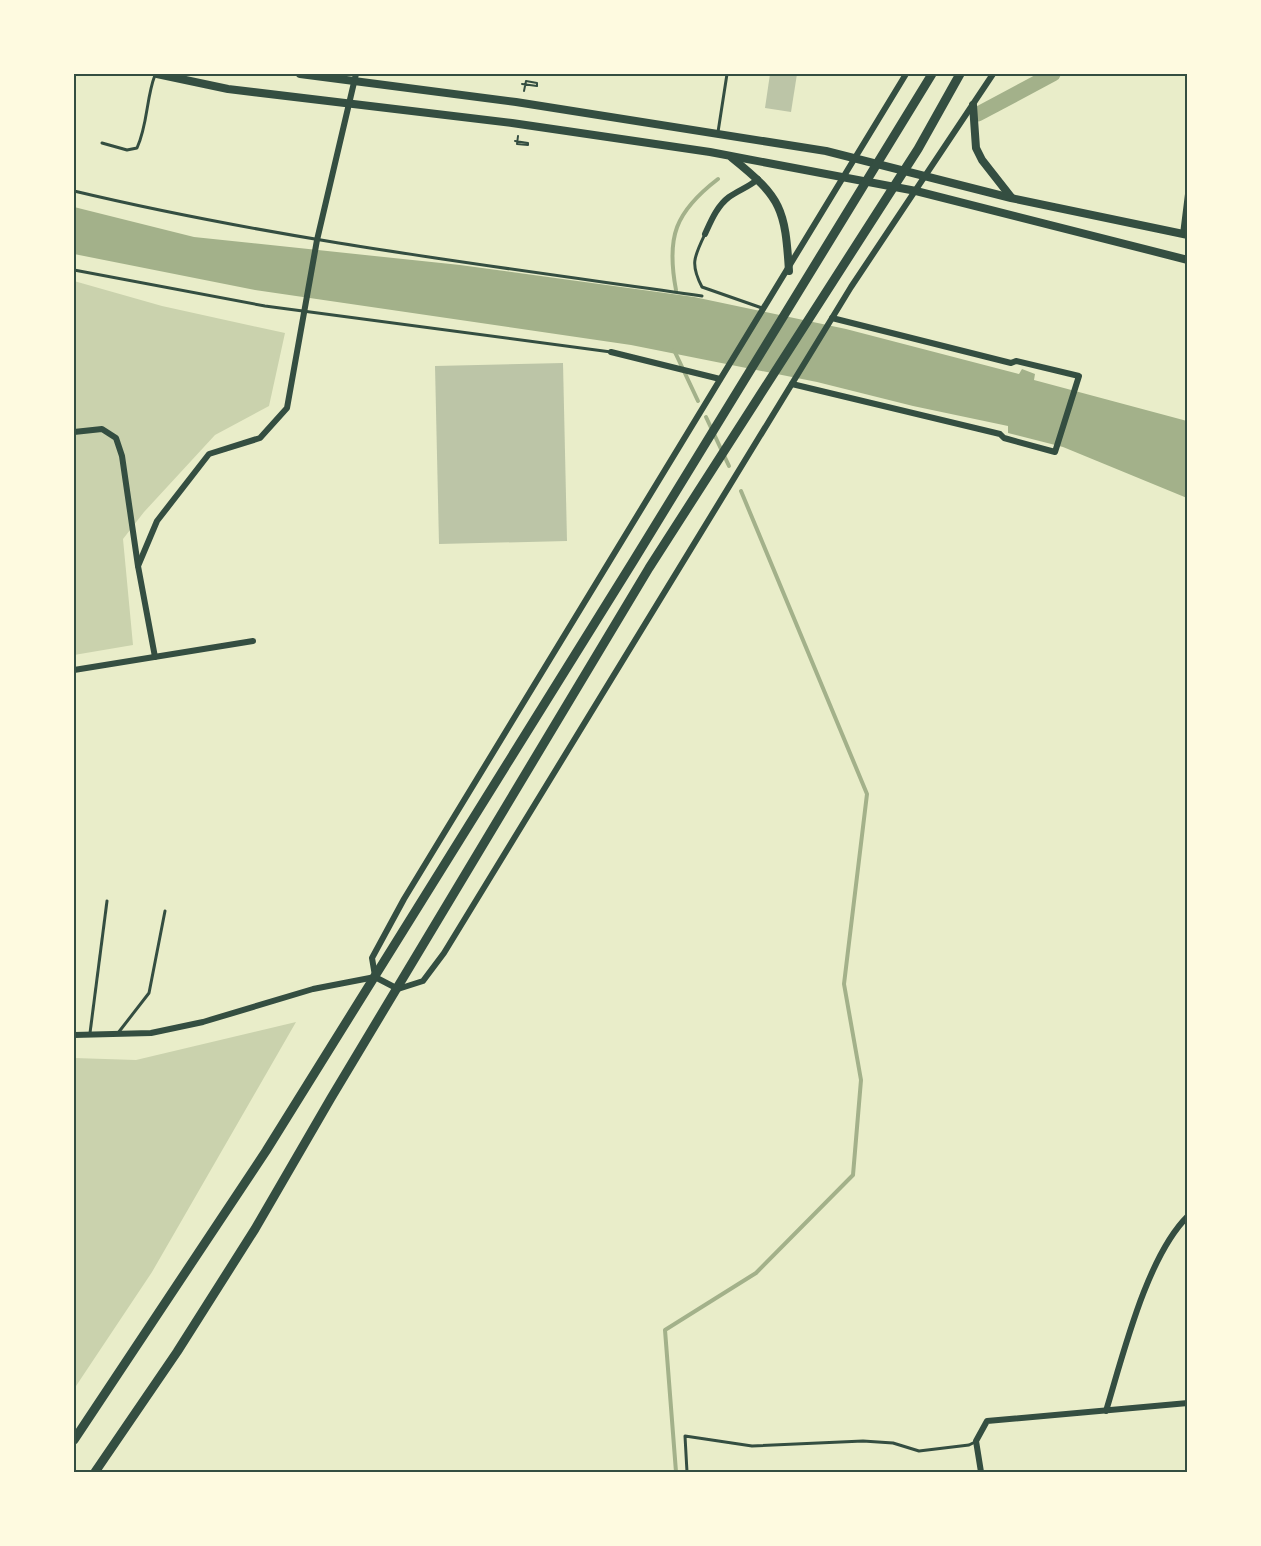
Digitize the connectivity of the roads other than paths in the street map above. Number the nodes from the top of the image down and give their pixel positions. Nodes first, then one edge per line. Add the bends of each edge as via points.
1 (157, 74) edge
2 (300, 74) edge
3 (727, 74) edge
4 (906, 74) edge
5 (932, 74) edge
6 (960, 74) edge
7 (991, 74) edge
8 (356, 78) edge
9 (350, 105) junction
10 (973, 105) junction
11 (717, 134) junction
12 (102, 143) dead end
13 (730, 156) junction
14 (855, 158) junction
15 (844, 177) junction
16 (927, 177) junction
17 (758, 179) junction
18 (74, 191) edge
19 (916, 191) junction
20 (1188, 194) edge
21 (1011, 198) junction
22 (705, 234) joint
23 (1185, 234) edge
24 (317, 240) junction
25 (1188, 260) edge
26 (74, 270) edge
27 (789, 271) junction
28 (702, 296) dead end
29 (763, 308) junction
30 (303, 310) junction
31 (832, 318) junction
32 (611, 352) joint
33 (719, 379) junction
34 (792, 384) junction
35 (74, 432) edge
36 (138, 566) junction
37 (253, 641) dead end
38 (155, 657) junction
39 (74, 670) edge
40 (107, 901) dead end
41 (165, 911) dead end
42 (375, 976) junction
43 (398, 989) junction
44 (117, 1034) junction
45 (74, 1035) edge
46 (90, 1035) junction
47 (1188, 1216) edge
48 (1188, 1403) edge
49 (1106, 1411) junction
50 (74, 1440) edge
51 (976, 1441) junction
52 (95, 1473) edge
53 (687, 1473) edge
54 (981, 1473) edge

1 - 9 street via 228,89
1 - 12 lane via 137,148 127,150
2 - 8 street
3 - 11 lane
4 - 14 street
5 - 42 main road
6 - 43 main road via 918,149 649,568
7 - 10 street
8 - 9 street
8 - 11 street
9 - 13 street via 512,123
9 - 24 street
10 - 16 street
10 - 21 street via 976,147
11 - 14 street
13 - 15 street
13 - 17 street
14 - 15 street
14 - 16 street
15 - 19 street
15 - 27 street
16 - 19 street
16 - 21 street
17 - 22 street via 729,198 714,214
17 - 27 street via 780,208 786,224
18 - 24 lane via 153,210
19 - 25 street
19 - 31 street
20 - 23 street
21 - 23 street
22 - 29 lane via 693,269 702,287
24 - 28 lane
24 - 30 street
26 - 30 lane via 198,295
27 - 29 street
29 - 33 street
30 - 32 lane
30 - 36 street via 287,408 260,438 209,454 157,521
31 - 34 street
31 - 34 street via 1079,376 1055,452 1000,434
32 - 33 street
33 - 42 street via 399,908 372,958
34 - 43 street via 444,953 423,981
35 - 36 street via 102,429 116,438
36 - 38 street
37 - 38 street
38 - 39 street
40 - 46 lane
41 - 44 lane via 149,993
42 - 43 street
42 - 44 street via 274,999 203,1022
42 - 50 main road via 266,1151
43 - 52 main road via 255,1230
44 - 46 street
45 - 46 street
47 - 49 street via 1170,1234 1133,1320
48 - 49 street
49 - 51 street via 987,1421
51 - 53 lane via 920,1451 893,1443 752,1446 685,1436
51 - 54 street

